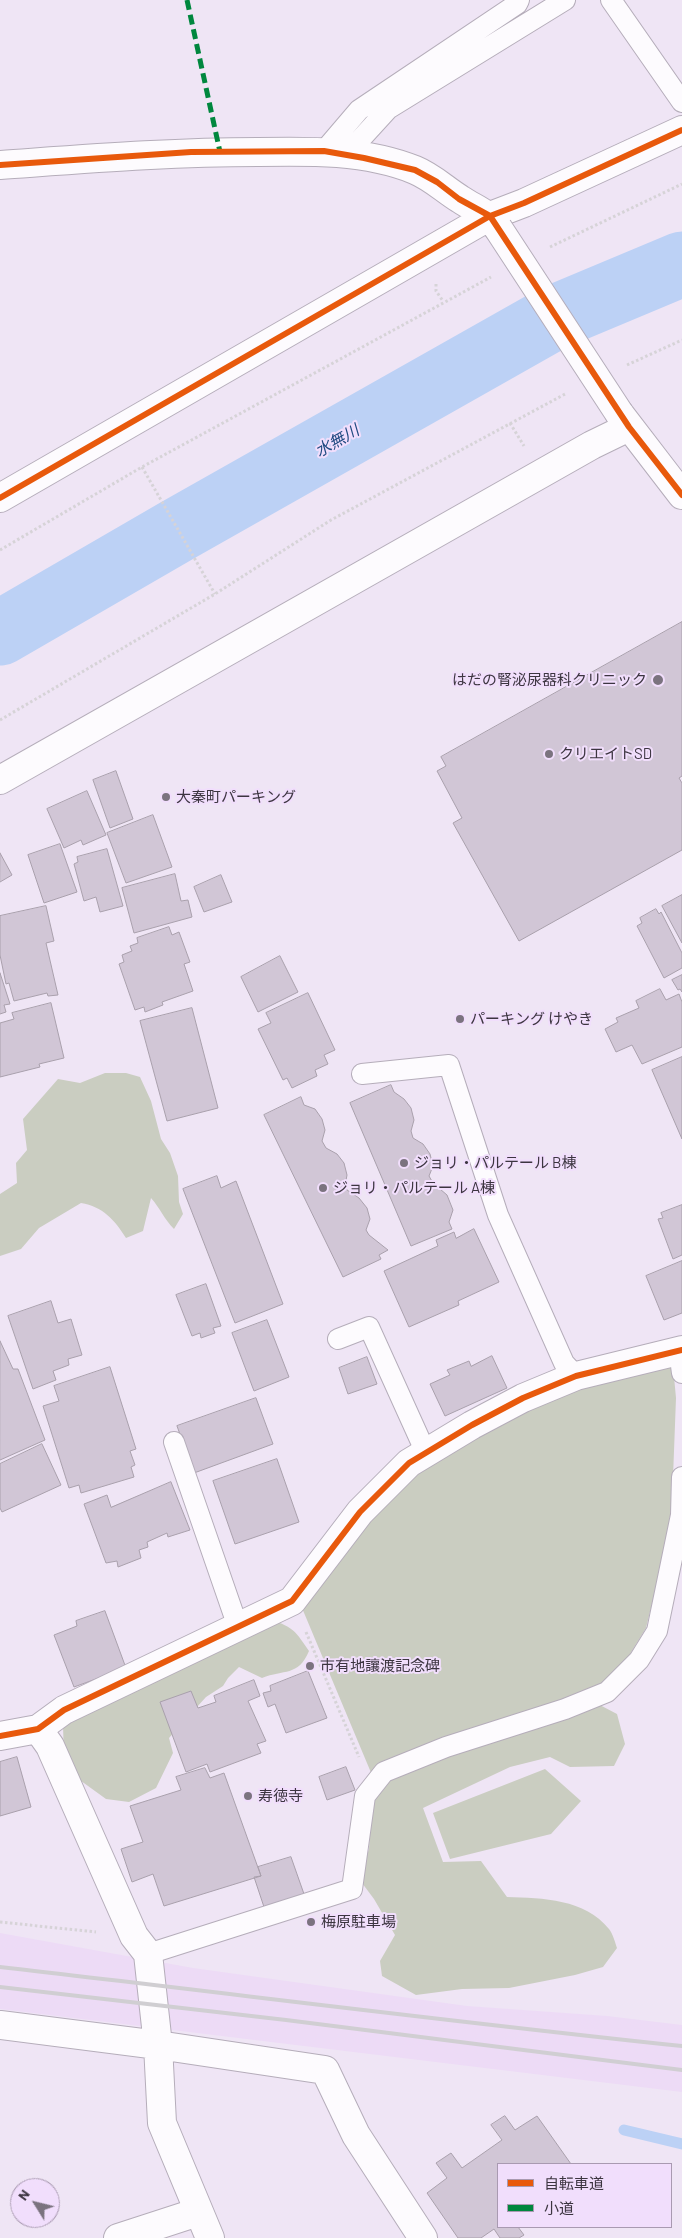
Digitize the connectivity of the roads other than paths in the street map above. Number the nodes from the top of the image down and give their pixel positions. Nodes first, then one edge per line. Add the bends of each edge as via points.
1 (519, 0) edge
2 (565, 0) edge
3 (611, 0) edge
4 (682, 102) edge
5 (682, 130) edge
6 (335, 153) junction
7 (0, 165) edge
8 (494, 222) junction
9 (624, 420) junction
10 (682, 495) edge
11 (0, 498) edge
12 (0, 780) edge
13 (362, 1074) dead end
14 (338, 1339) dead end
15 (681, 1358) edge
16 (576, 1376) junction
17 (174, 1442) dead end
18 (426, 1453) junction
19 (682, 1478) edge
20 (238, 1627) junction
21 (38, 1729) junction
22 (0, 1736) edge
23 (182, 1943) junction
24 (141, 1945) junction
25 (202, 1952) dead end
26 (0, 2025) edge
27 (158, 2045) junction
28 (198, 2212) junction
29 (118, 2238) edge
30 (210, 2238) edge
31 (423, 2238) edge

1 - 6 lane via 359,110
2 - 6 lane via 388,109
3 - 4 lane
5 - 8 street via 524,203
6 - 7 street via 191,152
6 - 8 street via 415,170
8 - 9 street, bridge
8 - 11 street
9 - 10 street
9 - 12 street via 592,445
13 - 16 lane via 449,1065 498,1215 564,1363
14 - 18 lane via 370,1326
15 - 16 street
16 - 18 street via 514,1403
17 - 20 lane
18 - 20 street via 410,1463 360,1512 292,1601
19 - 23 lane via 680,1516 657,1631 639,1660 608,1692 446,1747 384,1772 365,1796 352,1889
20 - 21 street via 64,1710
21 - 22 street
21 - 24 street via 50,1746
23 - 24 lane
23 - 25 lane
24 - 27 street
26 - 27 street
27 - 28 street via 162,2123
27 - 31 street via 325,2070 356,2135
28 - 29 street
28 - 30 street

